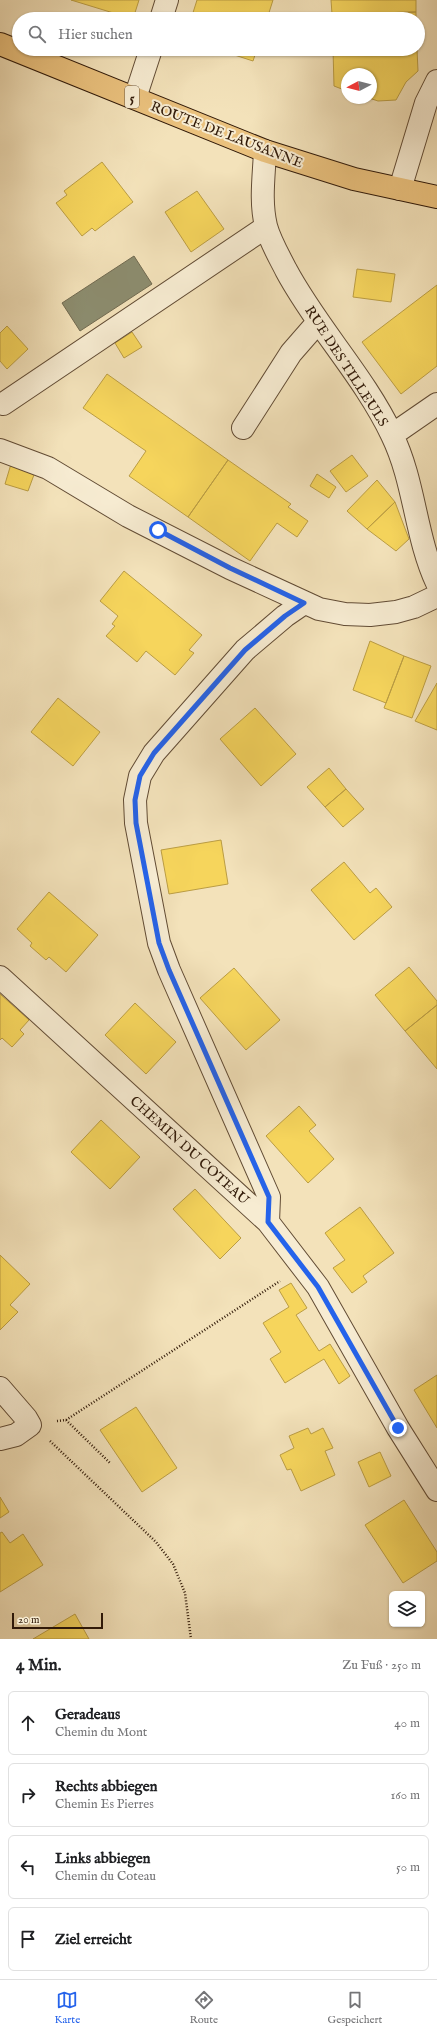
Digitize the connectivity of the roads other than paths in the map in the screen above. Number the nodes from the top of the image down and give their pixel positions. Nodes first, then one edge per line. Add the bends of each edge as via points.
1 (167, 0) edge
2 (163, 12) edge
3 (0, 44) edge
4 (12, 49) edge
5 (30, 56) edge
6 (149, 56) edge
7 (437, 81) edge
8 (135, 98) junction
9 (265, 151) junction
10 (400, 189) junction
11 (437, 197) edge
12 (266, 227) junction
13 (318, 322) junction
14 (3, 404) dead end
15 (437, 404) edge
16 (243, 428) dead end
17 (392, 434) junction
18 (0, 450) edge
19 (437, 583) edge
20 (437, 596) edge
21 (304, 603) junction
22 (0, 977) edge
23 (268, 1222) junction
24 (0, 1388) edge
25 (0, 1439) edge
26 (437, 1490) edge

1 - 2 street
3 - 4 main road, ROUTE DE LAUSANNE / 5
5 - 8 main road, ROUTE DE LAUSANNE / 5
6 - 8 street
7 - 10 street via 426,103
8 - 9 main road, ROUTE DE LAUSANNE / 5
9 - 10 main road, ROUTE DE LAUSANNE / 5 via 354,180
9 - 12 street, RUE DES TILLEULS via 262,197
10 - 11 main road, ROUTE DE LAUSANNE / 5
12 - 13 street, RUE DES TILLEULS via 291,279
12 - 14 street
13 - 16 street via 291,354
13 - 17 street, RUE DES TILLEULS via 362,384
15 - 17 street
17 - 19 street, RUE DES TILLEULS via 403,460 428,564
18 - 21 street via 48,468 128,516
20 - 21 street via 402,610 370,615 345,614
21 - 23 street via 245,650 154,753 140,776 135,800 136,823 159,943 269,1197
22 - 23 street, CHEMIN DU COTEAU
23 - 26 street, CHEMIN DU COTEAU via 318,1287 398,1428
24 - 25 street via 30,1425 16,1435

